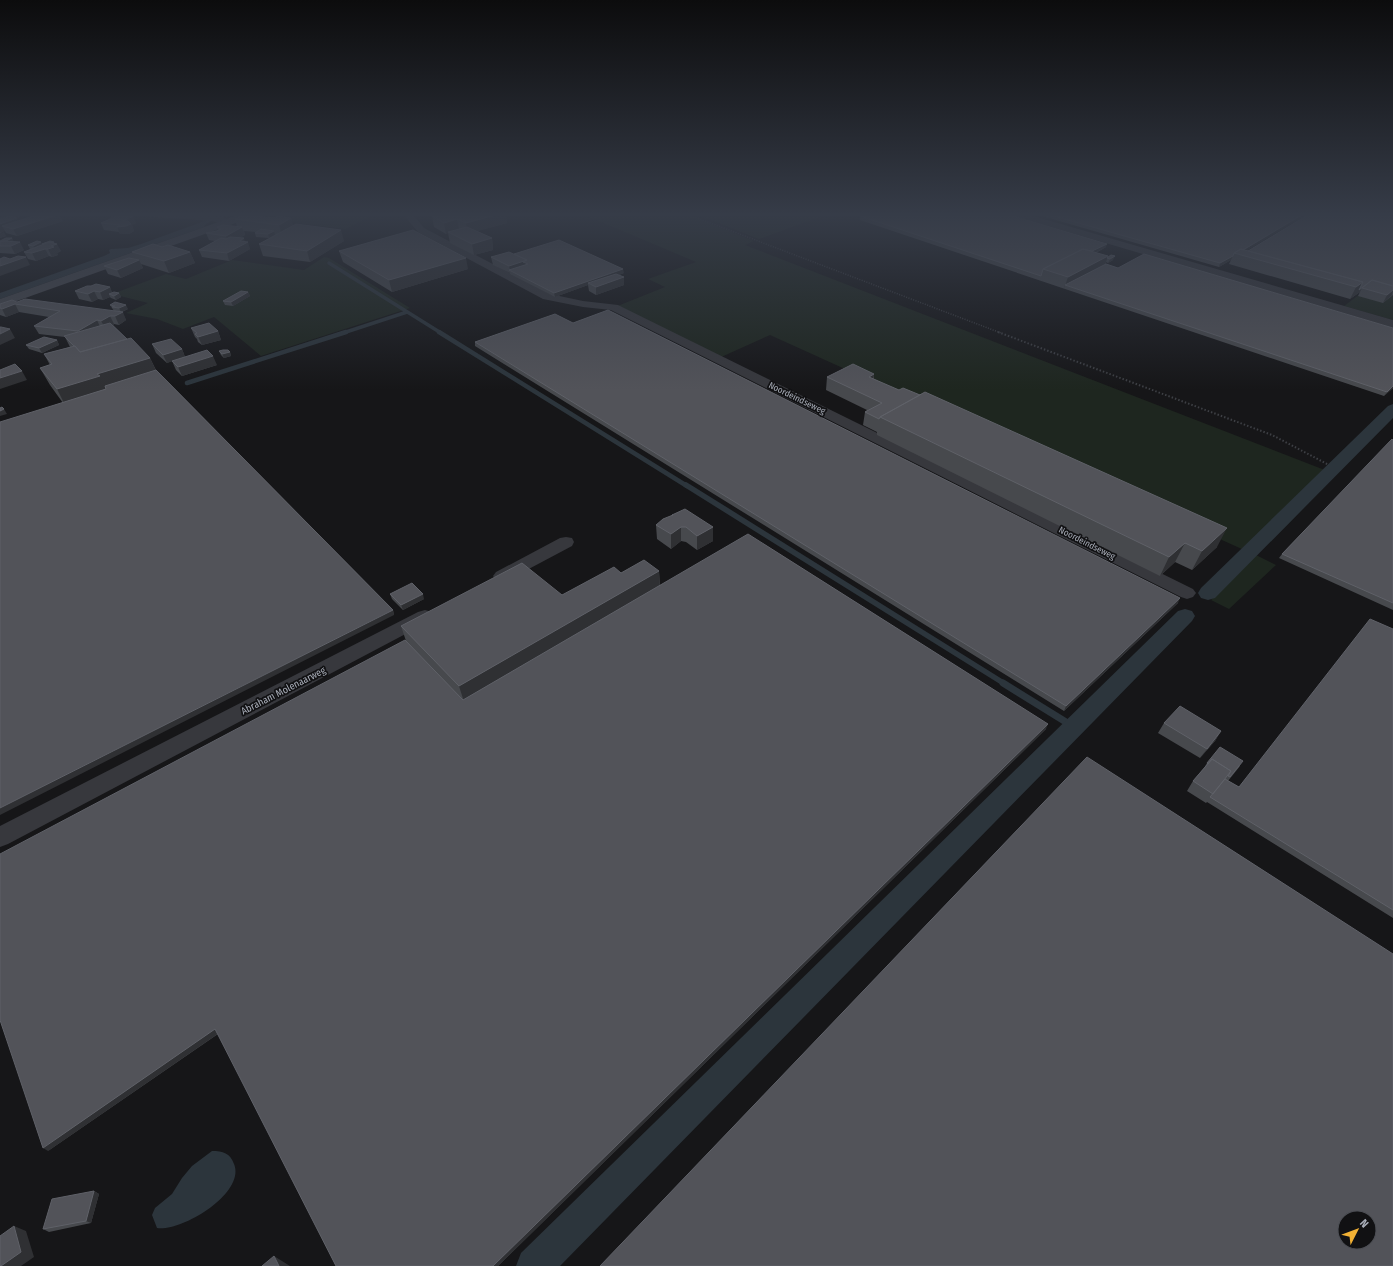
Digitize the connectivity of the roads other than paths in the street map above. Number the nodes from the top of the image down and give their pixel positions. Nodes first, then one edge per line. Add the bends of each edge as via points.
1 (82, 272) edge
2 (500, 272) edge
3 (1216, 272) edge
4 (0, 303) edge
5 (1393, 324) edge
6 (566, 542) dead end
7 (488, 583) edge
8 (1187, 593) dead end
9 (439, 609) edge
10 (0, 837) edge

1 - 4 street
2 - 8 street, Noordeindseweg via 547,297 614,307
3 - 5 street
6 - 7 street
9 - 10 street, Abraham Molenaarweg

